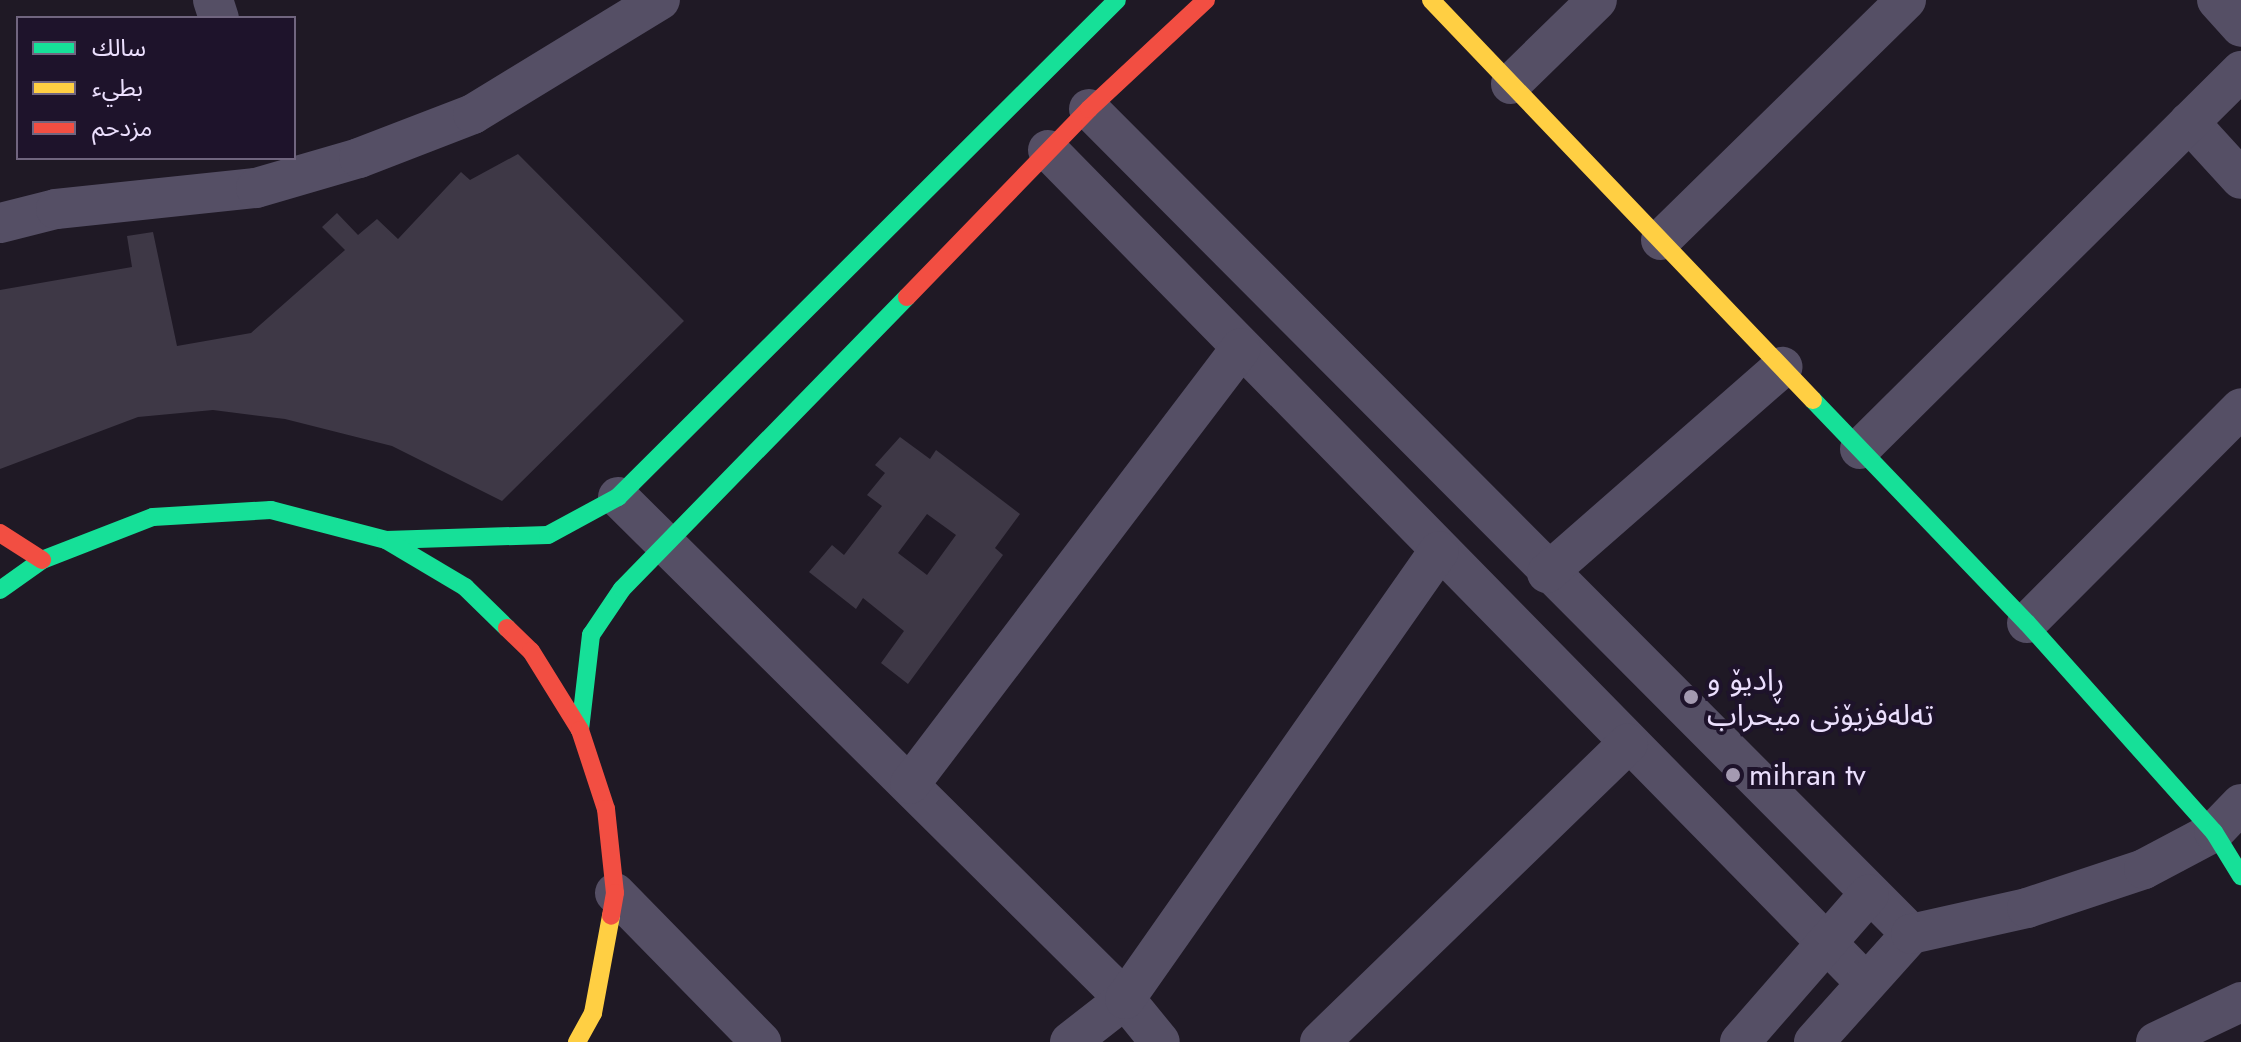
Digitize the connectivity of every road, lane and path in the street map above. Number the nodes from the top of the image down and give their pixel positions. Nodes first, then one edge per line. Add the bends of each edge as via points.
1 (660, 0) edge
2 (1206, 0) edge
3 (1431, 0) edge
4 (1597, 0) edge
5 (1906, 0) edge
6 (2217, 0) edge
7 (1110, 2) edge
8 (2241, 27) edge
9 (2241, 71) edge
10 (1511, 84) junction
11 (1089, 109) junction
12 (2189, 122) junction
13 (1048, 150) junction
14 (268, 171) edge
15 (2241, 179) edge
16 (0, 223) edge
17 (1661, 240) junction
18 (1241, 348) junction
19 (1782, 367) junction
20 (2241, 408) edge
21 (1860, 449) junction
22 (618, 497) junction
23 (0, 533) edge
24 (386, 540) junction
25 (667, 541) junction
26 (1439, 551) junction
27 (42, 560) junction
28 (1547, 573) junction
29 (0, 590) edge
30 (2027, 623) junction
31 (580, 730) junction
32 (1628, 744) junction
33 (910, 784) junction
34 (2241, 804) edge
35 (2214, 832) junction
36 (2241, 876) edge
37 (615, 893) junction
38 (1869, 894) junction
39 (1911, 934) junction
40 (1824, 945) junction
41 (1866, 983) junction
42 (1125, 999) junction
43 (2241, 1002) edge
44 (577, 1042) edge
45 (761, 1042) edge
46 (1070, 1042) edge
47 (1160, 1042) edge
48 (1320, 1042) edge
49 (1740, 1042) edge
50 (1814, 1042) edge
51 (2156, 1042) edge

1 - 14 street via 473,114
2 - 11 street
3 - 10 street
4 - 10 street
5 - 17 street
6 - 8 street
7 - 22 street
9 - 12 street
10 - 17 street
11 - 13 street
11 - 28 street
12 - 15 street
12 - 21 street
13 - 18 street
13 - 25 street
14 - 16 street
17 - 19 street
18 - 26 street
18 - 33 street
19 - 21 street
19 - 28 street
20 - 30 street
21 - 30 street
22 - 24 street via 548,535
22 - 25 street
23 - 27 street
24 - 27 street via 271,510 153,517
24 - 31 street via 465,587 531,651
25 - 31 street via 622,589 591,635
25 - 33 street
26 - 32 street
26 - 42 street
27 - 29 street
28 - 38 street
30 - 35 street
31 - 37 street via 606,809
32 - 40 street
32 - 48 street
33 - 42 street
34 - 35 street
35 - 36 street
35 - 39 street via 2144,869 2089,888
37 - 44 street via 593,1013
37 - 45 street
38 - 39 street
38 - 40 street
39 - 41 street
40 - 41 street
40 - 49 street
41 - 50 street
42 - 46 street
42 - 47 street
43 - 51 street

